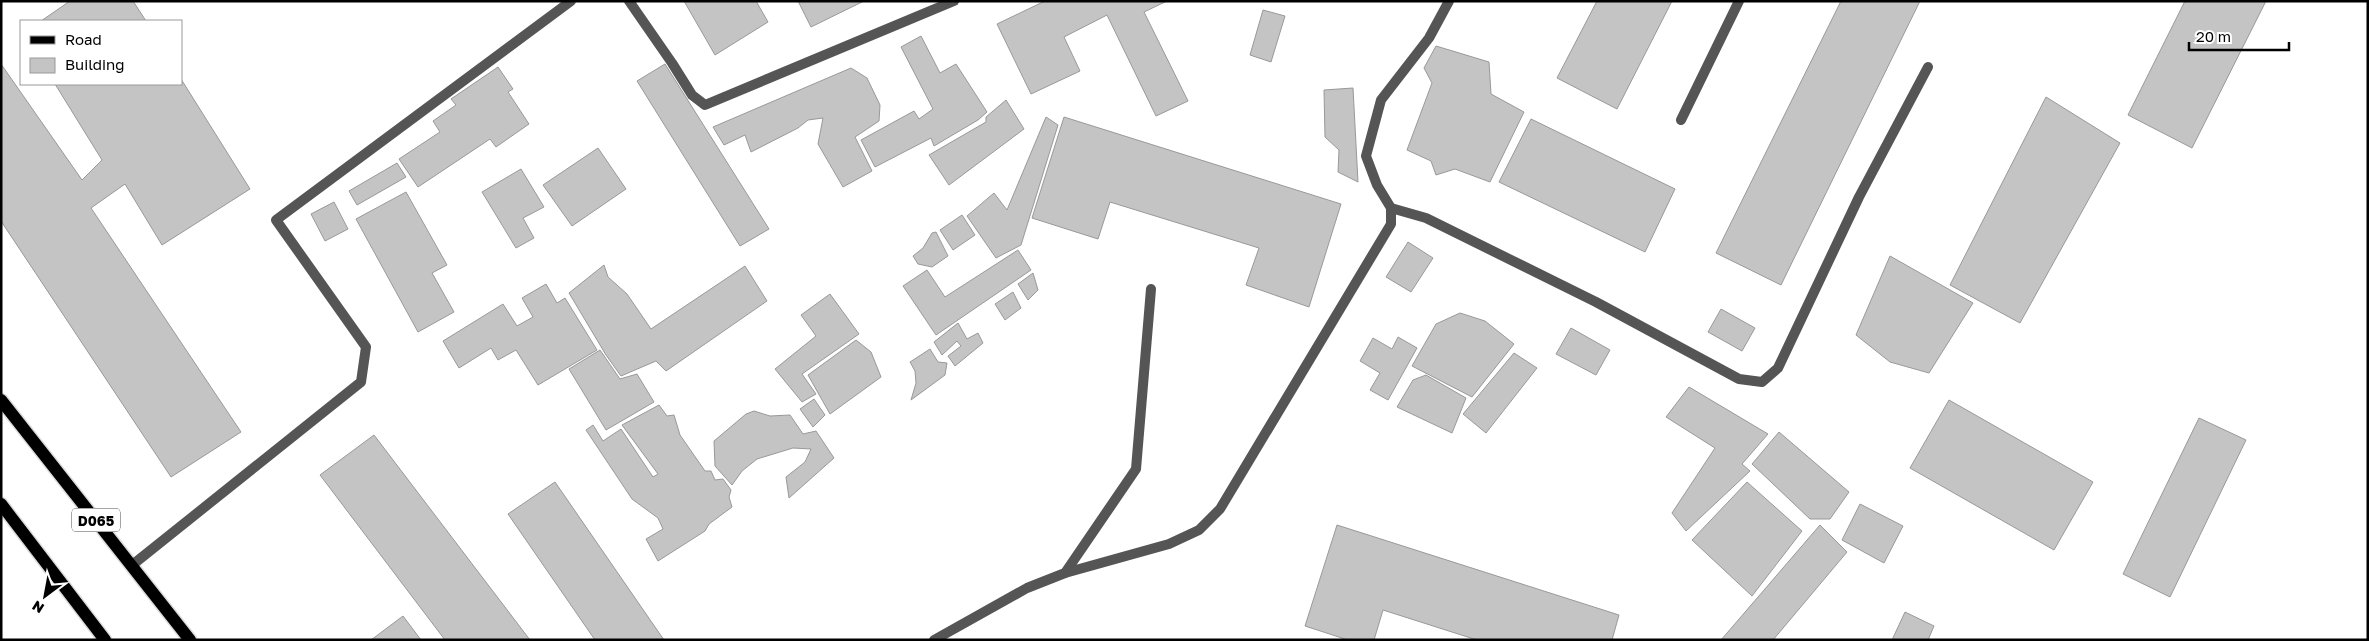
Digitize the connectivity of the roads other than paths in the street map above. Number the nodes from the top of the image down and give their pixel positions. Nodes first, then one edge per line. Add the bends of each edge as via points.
1 (571, 1) edge
2 (629, 1) edge
3 (954, 1) edge
4 (1449, 1) edge
5 (1739, 1) edge
6 (1928, 67) dead end
7 (1681, 120) dead end
8 (1391, 208) junction
9 (1151, 289) dead end
10 (1, 400) edge
11 (1, 504) edge
12 (131, 566) junction
13 (1065, 573) junction
14 (105, 640) edge
15 (190, 640) edge
16 (934, 640) edge

1 - 12 street via 276,220 366,346 361,382
2 - 3 street via 692,95 705,105
4 - 8 street via 1429,38 1382,100 1368,147 1366,156 1377,185
5 - 7 street
6 - 8 street via 1859,197 1778,368 1762,382 1739,380 1596,302 1426,218
8 - 13 street via 1391,224 1384,238 1220,509 1199,530 1169,544
9 - 13 street via 1136,469
10 - 12 main road, D065
11 - 14 main road
12 - 15 main road, D065
13 - 16 street via 1027,588

